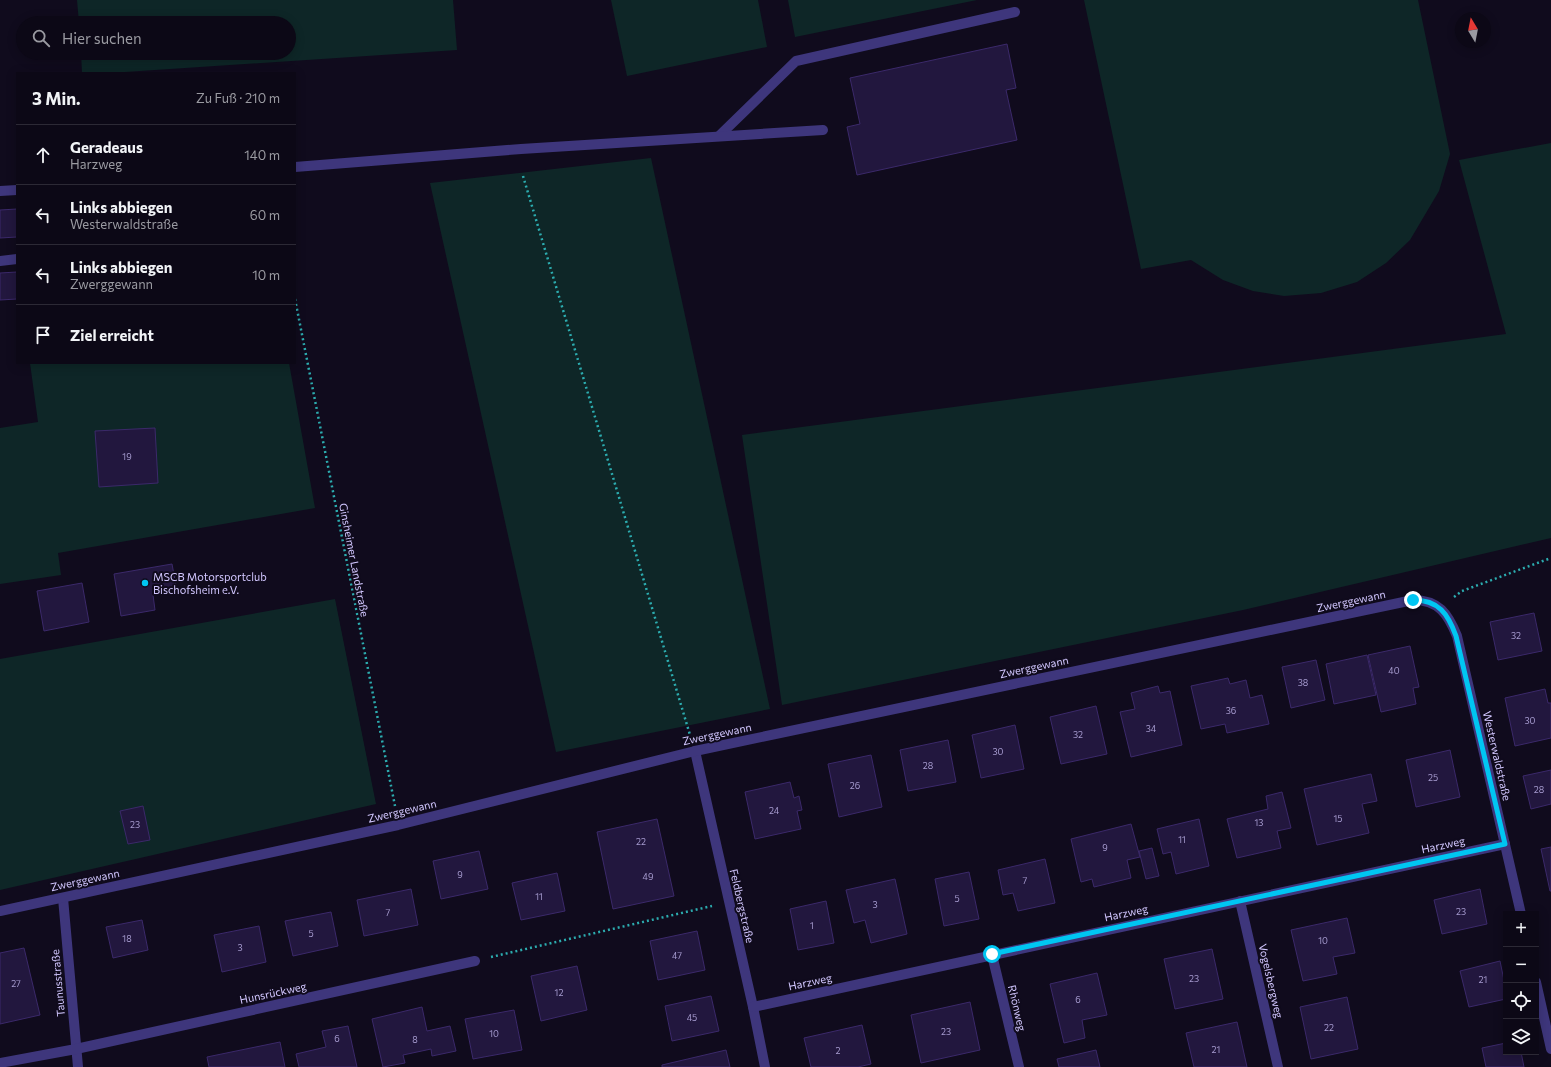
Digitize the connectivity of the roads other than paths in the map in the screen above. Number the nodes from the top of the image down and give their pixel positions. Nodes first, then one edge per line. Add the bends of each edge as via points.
1 (1015, 12) dead end
2 (823, 130) dead end
3 (719, 136) junction
4 (296, 167) edge
5 (16, 190) edge
6 (0, 191) edge
7 (16, 259) edge
8 (0, 261) edge
9 (1440, 608) joint
10 (695, 750) junction
11 (1505, 844) junction
12 (63, 898) junction
13 (1240, 901) junction
14 (0, 911) edge
15 (1520, 911) edge
16 (992, 954) junction
17 (475, 961) road end
18 (1536, 983) edge
19 (753, 1007) junction
20 (76, 1049) junction
21 (1551, 1049) edge
22 (0, 1063) edge
23 (78, 1067) edge
24 (765, 1067) edge
25 (1019, 1067) edge
26 (1278, 1067) edge

1 - 3 street via 796,61
2 - 3 street
3 - 4 street
5 - 6 street
7 - 8 street
9 - 10 street, Zwerggewann via 1425,600 1413,600
9 - 11 street, Westerwaldstraße via 1451,620 1456,636
10 - 12 street, Zwerggewann via 398,825
10 - 19 street, Feldbergstraße
11 - 13 street, Harzweg
11 - 15 street, Westerwaldstraße
12 - 14 street, Zwerggewann
12 - 20 street, Taunusstraße
13 - 16 street, Harzweg
13 - 26 street, Vogelsbergweg
16 - 19 street, Harzweg
16 - 25 street, Rhönweg
17 - 20 street, Hunsrückweg
18 - 21 street
19 - 24 street, Feldbergstraße
20 - 22 street, Hunsrückweg
20 - 23 street, Taunusstraße

